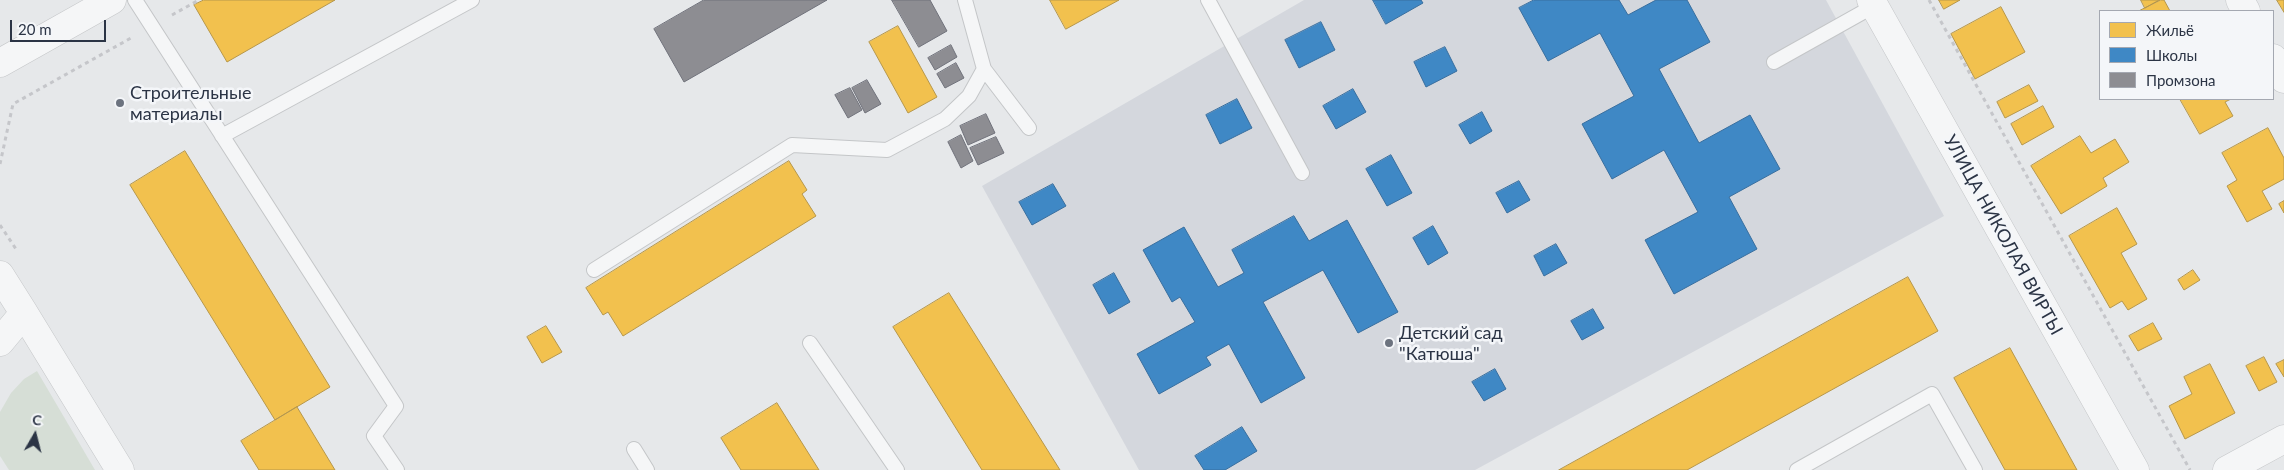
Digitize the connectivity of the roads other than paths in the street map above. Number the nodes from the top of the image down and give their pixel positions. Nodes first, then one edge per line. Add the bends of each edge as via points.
1 (112, 0) edge
2 (135, 0) edge
3 (472, 0) edge
4 (964, 0) edge
5 (1208, 0) edge
6 (1872, 3) edge
7 (2274, 60) edge
8 (1774, 62) dead end
9 (0, 63) edge
10 (984, 68) junction
11 (2284, 78) edge
12 (1029, 128) dead end
13 (222, 136) junction
14 (1302, 173) dead end
15 (594, 270) dead end
16 (0, 275) edge
17 (24, 313) junction
18 (0, 342) edge
19 (810, 343) dead end
20 (2284, 439) edge
21 (634, 449) dead end
22 (120, 470) edge
23 (397, 470) edge
24 (647, 470) edge
25 (897, 470) edge
26 (1797, 470) edge
27 (1975, 470) edge
28 (2135, 470) edge
29 (2227, 470) edge

1 - 9 street
2 - 13 lane
3 - 13 lane
4 - 10 lane
5 - 14 lane
6 - 8 lane
6 - 28 street, УЛИЦА НИКОЛАЯ ВИРТЫ
7 - 11 street
10 - 12 lane
10 - 15 lane via 969,96 945,118 887,150 792,145
13 - 23 lane via 396,406 374,436
16 - 17 street
17 - 18 street
17 - 22 street
19 - 25 lane
20 - 29 street
21 - 24 lane
26 - 27 lane via 1932,394

